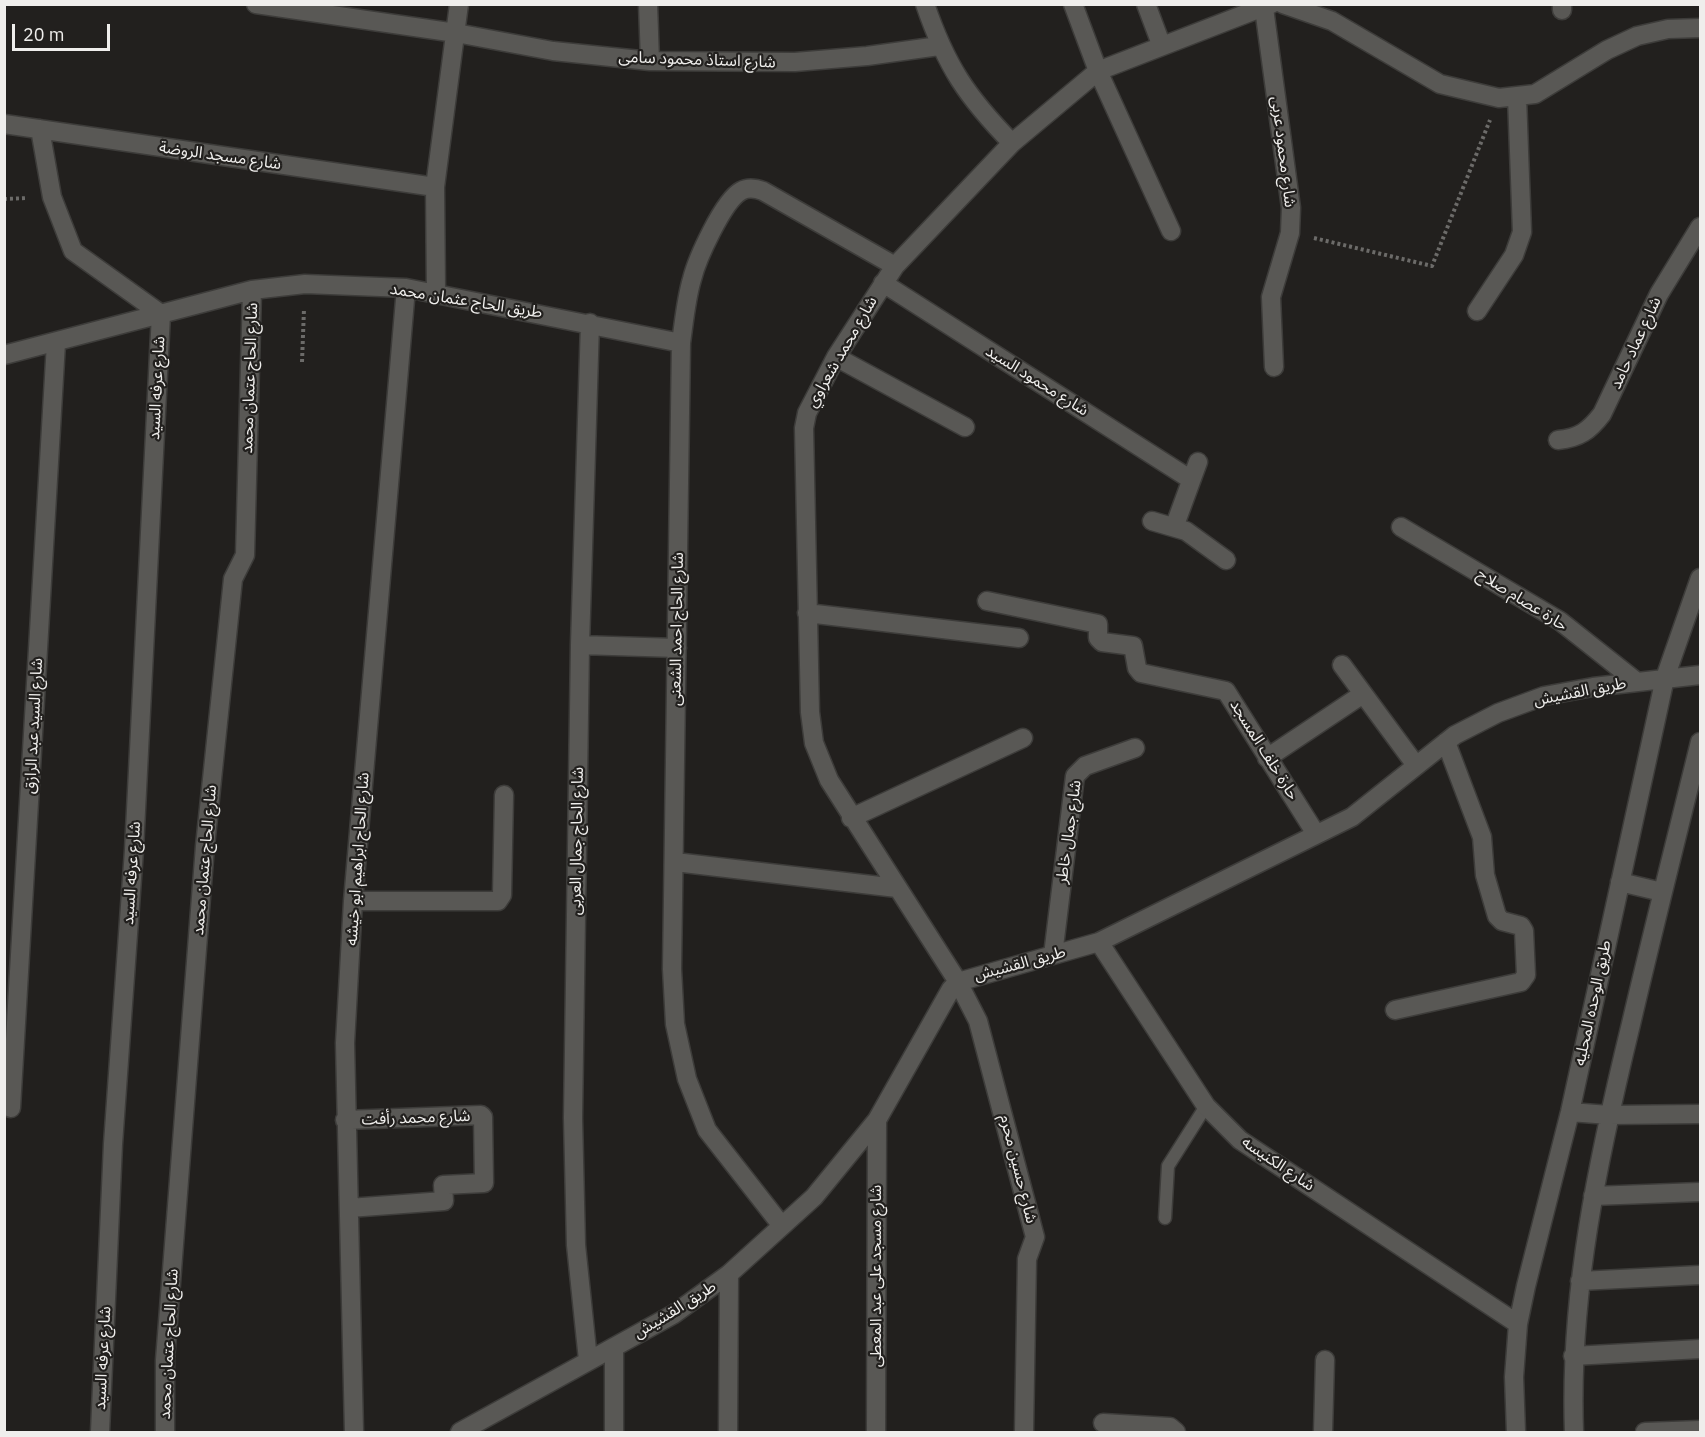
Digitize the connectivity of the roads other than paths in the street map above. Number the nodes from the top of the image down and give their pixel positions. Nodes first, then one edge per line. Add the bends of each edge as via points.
1 (256, 4) edge
2 (459, 4) edge
3 (648, 4) edge
4 (925, 4) edge
5 (1073, 4) edge
6 (1146, 4) edge
7 (1283, 4) edge
8 (1267, 6) edge
9 (1220, 13) edge
10 (1701, 28) edge
11 (456, 33) junction
12 (1161, 44) junction
13 (939, 46) junction
14 (650, 62) junction
15 (1098, 71) junction
16 (1508, 97) junction
17 (4, 124) edge
18 (40, 129) junction
19 (1012, 143) junction
20 (435, 187) junction
21 (1701, 226) edge
22 (1171, 231) dead end
23 (895, 266) junction
24 (883, 283) junction
25 (406, 288) junction
26 (252, 290) junction
27 (436, 292) junction
28 (1477, 311) dead end
29 (161, 314) junction
30 (590, 323) junction
31 (57, 343) junction
32 (681, 343) junction
33 (4, 355) edge
34 (836, 357) junction
35 (1274, 367) dead end
36 (965, 427) dead end
37 (1558, 440) dead end
38 (1198, 462) dead end
39 (1190, 479) junction
40 (1152, 521) dead end
41 (1174, 525) junction
42 (1401, 527) dead end
43 (1226, 560) dead end
44 (1701, 578) edge
45 (987, 600) dead end
46 (807, 613) junction
47 (1019, 638) dead end
48 (580, 645) junction
49 (676, 648) junction
50 (1342, 665) dead end
51 (1701, 675) edge
52 (1665, 678) junction
53 (1636, 682) junction
54 (1364, 694) junction
55 (1023, 738) dead end
56 (1446, 742) junction
57 (1701, 742) edge
58 (1135, 748) dead end
59 (1267, 758) junction
60 (1415, 764) junction
61 (504, 795) dead end
62 (851, 818) junction
63 (1316, 834) junction
64 (675, 862) junction
65 (1620, 882) junction
66 (897, 888) junction
67 (1662, 892) junction
68 (353, 901) junction
69 (1099, 942) junction
70 (1053, 955) junction
71 (958, 982) junction
72 (1395, 1010) dead end
73 (1206, 1106) junction
74 (11, 1108) dead end
75 (1570, 1112) junction
76 (1701, 1114) edge
77 (1609, 1115) junction
78 (345, 1120) junction
79 (877, 1120) junction
80 (1701, 1192) edge
81 (1593, 1196) junction
82 (349, 1208) junction
83 (1165, 1218) dead end
84 (782, 1226) junction
85 (729, 1274) junction
86 (1701, 1275) edge
87 (1580, 1281) junction
88 (1518, 1324) junction
89 (614, 1347) junction
90 (1701, 1349) edge
91 (1573, 1356) junction
92 (588, 1360) junction
93 (1325, 1360) dead end
94 (1103, 1423) dead end
95 (468, 1430) edge
96 (1701, 1430) edge
97 (100, 1432) edge
98 (165, 1432) edge
99 (354, 1432) edge
100 (614, 1432) edge
101 (728, 1432) edge
102 (876, 1432) edge
103 (1024, 1432) edge
104 (1176, 1432) edge
105 (1323, 1432) edge
106 (1516, 1432) edge
107 (1574, 1432) edge
108 (1645, 1432) edge

1 - 11 street, شارع استاذ محمود سامى
2 - 11 street
3 - 14 street
4 - 13 street
5 - 15 street
6 - 12 street
7 - 16 street via 1332,21 1440,84
8 - 9 street, شارع محمد شعراوي
8 - 35 street, شارع محمود عربى via 1292,208 1290,233 1271,297
9 - 12 street, شارع محمد شعراوي
10 - 16 street via 1668,29 1636,36 1535,94
11 - 14 street, شارع استاذ محمود سامى via 553,51
11 - 20 street
12 - 15 street, شارع محمد شعراوي
13 - 14 street, شارع استاذ محمود سامى via 795,62
13 - 19 street via 979,109
15 - 19 street, شارع محمد شعراوي
15 - 22 street
16 - 28 street via 1522,232 1514,255
17 - 18 street, شارع مسجد الروضة
18 - 20 street, شارع مسجد الروضة
18 - 29 street via 52,197 73,251
19 - 23 street, شارع محمد شعراوي
20 - 27 street
21 - 37 street, شارع عماد حامد via 1659,294 1602,414 1592,428 1576,438
23 - 24 street, شارع محمد شعراوي
23 - 32 street, شارع الحاج احمد الشعنى via 763,191 742,190 735,194 702,250 691,280
24 - 34 street, شارع محمد شعراوي
24 - 39 street, شارع محمود السيد
25 - 26 street, طريق الحاج عثمان محمد via 305,284
25 - 27 street, طريق الحاج عثمان محمد
25 - 68 street, شارع الحاج ابراهيم ابو خيشه
26 - 29 street, طريق الحاج عثمان محمد
26 - 98 street, شارع الحاج عتمان محمد via 245,555 233,579 205,846 165,1360
27 - 30 street, طريق الحاج عثمان محمد
29 - 31 street, طريق الحاج عثمان محمد
29 - 97 street, شارع عرفه السيد
30 - 32 street, طريق الحاج عثمان محمد
30 - 48 street, شارع الحاج جمال العربى
31 - 33 street, طريق الحاج عثمان محمد
31 - 74 street, شارع السيد عبد الرازق
32 - 49 street, شارع الحاج احمد الشعنى
34 - 36 street
34 - 46 street, شارع محمد شعراوي via 807,412 804,428
38 - 39 street
39 - 41 street
40 - 41 street
41 - 43 street
42 - 53 street, حارة عصام صلاح via 1560,621
44 - 52 street, طريق الوحده المحليه
45 - 59 street, حارة خلف المسجد via 1098,624 1098,638 1102,642 1133,646 1141,673 1223,689
46 - 47 street
46 - 62 street, شارع محمد شعراوي via 814,743
48 - 49 street
48 - 92 street, شارع الحاج جمال العربى via 573,1118 576,1245
49 - 64 street, شارع الحاج احمد الشعنى
50 - 54 street
51 - 52 street, طريق القشيش
52 - 53 street, طريق القشيش
52 - 65 street, طريق الوحده المحليه
53 - 56 street, طريق القشيش via 1544,696 1498,712
54 - 59 street
54 - 60 street
55 - 62 street
56 - 60 street, طريق القشيش
56 - 72 street via 1482,837 1485,875 1497,916 1524,931 1526,975 1521,982
57 - 67 street
58 - 70 street, شارع جمال خاطر via 1085,766 1075,776
59 - 63 street, حارة خلف المسجد
60 - 63 street, طريق القشيش via 1352,817
61 - 68 street via 502,895 498,901
62 - 66 street, شارع محمد شعراوي
63 - 69 street, طريق القشيش
64 - 66 street
64 - 84 street, شارع الحاج احمد الشعنى via 675,1024 687,1079 707,1130
65 - 67 street
65 - 75 street, طريق الوحده المحليه
66 - 71 street, شارع حسين محرم
67 - 77 street
68 - 78 street, شارع الحاج ابراهيم ابو خيشه
69 - 70 street, طريق القشيش
69 - 73 street, شارع الكنيسه
70 - 71 street, طريق القشيش
71 - 79 street, طريق القشيش
71 - 103 street, شارع حسين محرم via 983,1033 1035,1237 1027,1259
73 - 83 lane via 1169,1162
73 - 88 street, شارع الكنيسه via 1240,1140
75 - 77 street
75 - 88 street, طريق الوحده المحليه
76 - 77 street
77 - 81 street
78 - 82 street, شارع الحاج ابراهيم ابو خيشه
78 - 82 street, شارع محمد رأفت via 481,1115 483,1118 484,1183 443,1185 444,1202
79 - 84 street, طريق القشيش via 814,1197
79 - 102 street, شارع مسجد على عبد المعطى
80 - 81 street
81 - 87 street
82 - 99 street, شارع الحاج ابراهيم ابو خيشه
84 - 85 street, طريق القشيش
85 - 89 street, طريق القشيش via 674,1314
85 - 101 street
86 - 87 street
87 - 91 street
88 - 106 street, طريق الوحده المحليه via 1514,1377
89 - 92 street, طريق القشيش
89 - 100 street
90 - 91 street
91 - 107 street
92 - 95 street, طريق القشيش
93 - 105 street
94 - 104 street via 1170,1427
96 - 108 street

